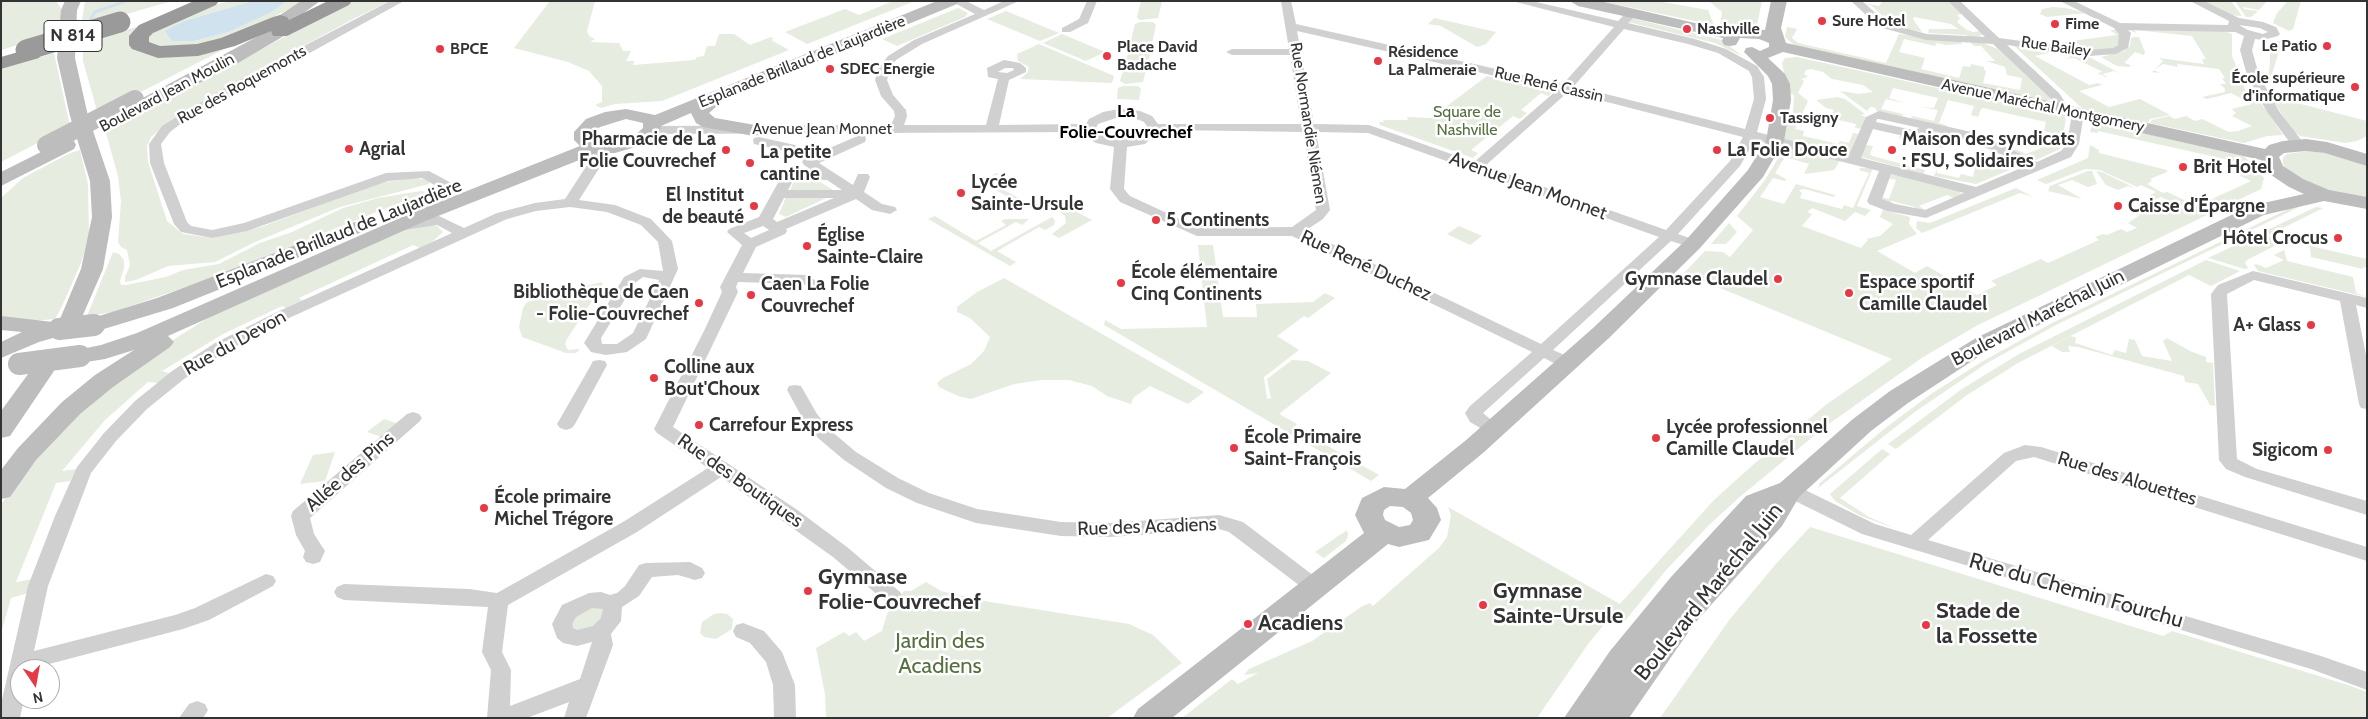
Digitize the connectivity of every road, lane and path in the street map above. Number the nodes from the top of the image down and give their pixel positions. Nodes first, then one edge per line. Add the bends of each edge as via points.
1 (73, 1) edge
2 (191, 1) edge
3 (210, 1) edge
4 (312, 1) edge
5 (331, 1) edge
6 (343, 1) edge
7 (399, 1) edge
8 (928, 1) edge
9 (952, 1) edge
10 (956, 1) edge
11 (978, 1) edge
12 (1014, 1) edge
13 (1092, 1) edge
14 (1286, 1) edge
15 (1517, 1) edge
16 (1578, 1) edge
17 (1779, 1) edge
18 (1856, 1) edge
19 (1953, 1) edge
20 (2065, 1) edge
21 (2195, 1) edge
22 (989, 11) junction
23 (1626, 19) junction
24 (122, 24) junction
25 (2236, 25) junction
26 (1292, 26) junction
27 (2118, 26) junction
28 (280, 27) junction
29 (1066, 30) dead end
30 (2250, 35) junction
31 (1732, 37) junction
32 (1996, 41) junction
33 (1774, 44) junction
34 (29, 52) junction
35 (1232, 52) dead end
36 (1296, 52) junction
37 (1752, 52) junction
38 (1, 57) edge
39 (1, 63) edge
40 (1776, 74) junction
41 (1004, 77) dead end
42 (1566, 88) junction
43 (719, 95) junction
44 (140, 102) junction
45 (2060, 109) junction
46 (2078, 113) junction
47 (647, 123) junction
48 (1310, 127) junction
49 (992, 128) junction
50 (1090, 128) junction
51 (1153, 128) junction
52 (896, 129) junction
53 (732, 136) dead end
54 (1751, 136) junction
55 (757, 137) junction
56 (860, 138) dead end
57 (1775, 141) junction
58 (594, 144) junction
59 (1120, 144) junction
60 (2300, 145) junction
61 (793, 151) junction
62 (2361, 154) edge
63 (2268, 156) junction
64 (1853, 161) junction
65 (1476, 167) junction
66 (2038, 167) junction
67 (1, 168) edge
68 (1886, 169) junction
69 (21, 170) junction
70 (788, 170) junction
71 (828, 176) junction
72 (863, 177) dead end
73 (2289, 179) junction
74 (1, 180) edge
75 (1, 188) edge
76 (452, 189) junction
77 (1978, 192) junction
78 (779, 194) junction
79 (856, 194) junction
80 (2324, 194) junction
81 (570, 203) junction
82 (2365, 203) edge
83 (890, 210) dead end
84 (2257, 210) junction
85 (770, 224) junction
86 (382, 232) junction
87 (1295, 232) junction
88 (463, 233) junction
89 (1667, 237) junction
90 (750, 244) junction
91 (1693, 244) junction
92 (669, 255) junction
93 (640, 273) junction
94 (668, 277) junction
95 (730, 282) junction
96 (813, 284) dead end
97 (2348, 298) junction
98 (2367, 303) edge
99 (217, 307) junction
100 (1, 323) edge
101 (99, 324) junction
102 (60, 327) junction
103 (126, 345) junction
104 (1544, 350) junction
105 (23, 362) edge
106 (1568, 363) junction
107 (599, 365) dead end
108 (795, 390) dead end
109 (2367, 404) edge
110 (71, 408) junction
111 (413, 418) dead end
112 (566, 424) dead end
113 (1, 430) edge
114 (1494, 430) junction
115 (720, 469) junction
116 (1, 490) edge
117 (1789, 490) junction
118 (2367, 508) edge
119 (1914, 544) junction
120 (2367, 554) edge
121 (313, 557) dead end
122 (695, 573) dead end
123 (266, 581) dead end
124 (1316, 587) junction
125 (344, 592) dead end
126 (893, 597) dead end
127 (499, 601) junction
128 (610, 604) junction
129 (600, 632) junction
130 (743, 632) dead end
131 (22, 659) edge
132 (36, 659) edge
133 (2367, 680) edge
134 (589, 685) junction
135 (500, 718) edge
136 (576, 718) edge
137 (785, 718) edge
138 (1149, 718) edge
139 (1580, 718) edge
140 (1611, 718) edge

1 - 102 street via 69,10 66,58 77,108 100,181 102,217 92,269
2 - 24 highway, N 814
3 - 24 highway, N 814
3 - 28 highway via 146,29 139,36 139,45 158,52 198,50
4 - 28 street, Boulevard Jean Moulin
5 - 28 street, Boulevard Jean Moulin
6 - 28 highway
7 - 76 street, Rue des Roquemonts via 176,122 155,144 157,163 181,224 186,229 212,234 248,227 386,177 424,174
8 - 47 street, Esplanade Brillaud de Laujardière
9 - 43 street, Esplanade Brillaud de Laujardière
10 - 22 street
11 - 22 street
12 - 22 street
13 - 29 street via 1084,21
14 - 26 street, Rue Normandie Niémen
15 - 23 street
16 - 23 street
17 - 33 street
18 - 32 street via 1878,22 1905,33 1933,38
19 - 32 street
20 - 27 street, Rue Bailey
21 - 25 street
22 - 52 street via 901,51 885,67 880,80 882,87 902,116
23 - 31 street
23 - 42 street
23 - 54 street via 1708,46 1753,69 1758,77 1760,99
24 - 34 highway, N 814
25 - 27 street
25 - 30 street
25 - 30 street via 2256,23 2274,32 2268,36
26 - 36 street, Rue Normandie Niémen
26 - 42 street, Rue René Cassin
27 - 32 street, Rue Bailey via 2125,33 2126,42 2121,48 2108,52 2089,53
28 - 44 street, Boulevard Jean Moulin
30 - 60 street via 2246,50 2253,75 2273,112
31 - 33 street via 1754,33
31 - 37 street via 1737,47
32 - 45 street via 2055,96
33 - 37 street
33 - 40 street
33 - 45 street, Avenue Maréchal Montgomery
34 - 38 highway, N 814
34 - 39 highway, N 814
35 - 36 street
36 - 48 street, Rue Normandie Niémen
37 - 40 street
40 - 57 street via 1781,84 1782,100
41 - 49 street
42 - 54 street, Rue René Cassin
42 - 65 street
43 - 47 street, Esplanade Brillaud de Laujardière
43 - 55 street via 700,112 702,120
44 - 67 street, bridge
44 - 69 street, Boulevard Jean Moulin
45 - 46 street, Avenue Maréchal Montgomery
46 - 63 street, Avenue Maréchal Montgomery
46 - 66 street via 2070,150
47 - 55 street, Avenue Jean Monnet
47 - 58 street via 634,143
47 - 58 street via 621,115 601,119 587,127
48 - 51 street, Avenue Jean Monnet
48 - 65 street, Avenue Jean Monnet via 1369,129
48 - 87 street, Rue Normandie Niémen via 1323,210
49 - 50 street, Avenue Jean Monnet
49 - 52 street, Avenue Jean Monnet
50 - 51 street via 1101,116 1126,113 1144,117
50 - 59 street via 1096,138
51 - 59 street via 1145,138
52 - 55 street, Avenue Jean Monnet
53 - 55 street
54 - 57 street, Rue René Cassin
54 - 89 street via 1735,163
55 - 61 street
56 - 61 street
57 - 64 street, Rue René Cassin
57 - 91 street via 1756,173
58 - 76 street, Esplanade Brillaud de Laujardière
58 - 81 street
58 - 86 street, Esplanade Brillaud de Laujardière
59 - 87 street, Rue René Duchez via 1117,190 1125,199 1197,232
60 - 62 street
60 - 63 street via 2276,149
61 - 70 street
61 - 71 street
63 - 73 street via 2275,169
64 - 66 street via 1872,117 1879,115 1975,137
64 - 68 street, Rue René Cassin
65 - 89 street, Avenue Jean Monnet
66 - 77 street
68 - 77 street, Rue René Cassin
68 - 77 street via 1873,198 1892,208 1926,214
69 - 74 street, Boulevard Jean Moulin
69 - 75 street
70 - 71 street
70 - 78 street
71 - 79 street
72 - 79 street
73 - 80 street
73 - 84 street, Boulevard Maréchal Juin via 2284,191
76 - 101 street, Esplanade Brillaud de Laujardière via 165,304
78 - 79 street
78 - 85 street
79 - 83 street via 877,207
79 - 85 street
80 - 82 street
80 - 84 street, Boulevard Maréchal Juin
81 - 88 street, Rue du Devon via 526,209
81 - 92 street, Rue du Devon via 610,208 640,218 659,232
84 - 117 street, Boulevard Maréchal Juin via 1984,343 1877,414
85 - 90 street via 780,231
85 - 90 street via 734,232
86 - 88 street via 439,220
86 - 99 street, Esplanade Brillaud de Laujardière
87 - 104 street, Rue René Duchez
88 - 131 street, Rue du Devon via 283,315 221,347 178,375 141,405 110,437 84,471 38,586
89 - 91 street, Avenue Jean Monnet
89 - 104 street
90 - 95 street
91 - 106 street
92 - 93 street
92 - 94 street via 671,269
93 - 94 street
93 - 94 street via 626,284 593,338 592,343 597,348 621,348 640,336
95 - 96 street via 781,278 807,280
95 - 115 street, Rue des Boutiques via 730,292 662,429
97 - 98 street
97 - 109 street
97 - 118 street via 2253,275 2220,291 2227,452 2228,460 2240,470
99 - 103 street
99 - 110 street via 104,381
100 - 102 street
101 - 102 street, Esplanade Brillaud de Laujardière, bridge
101 - 103 main road via 119,331
102 - 105 street
102 - 105 street via 31,337
103 - 105 street, bridge via 80,356
103 - 110 street via 123,353
104 - 106 street, Rue René Duchez
104 - 114 street via 1474,412 1480,421
105 - 113 street
106 - 114 street
107 - 112 street
108 - 124 street, Rue des Acadiens via 819,428 850,456 892,484 923,498 976,516 1060,529 1110,530 1219,522 1236,527
110 - 116 street via 27,454
111 - 121 street, Allée des Pins via 300,516 305,535 315,552
114 - 124 street via 1410,499 1426,513 1423,529 1407,537 1383,533
115 - 126 street, Rue des Boutiques via 789,514
115 - 127 street via 581,556
117 - 119 street, Rue du Chemin Fourchu via 1869,529
117 - 139 street, Boulevard Maréchal Juin via 1756,503 1687,578 1621,660
117 - 140 street, Boulevard Maréchal Juin via 1772,519 1684,616
119 - 120 street, Rue des Alouettes via 2010,457 2035,451
119 - 133 street, Rue du Chemin Fourchu
122 - 128 street via 678,568 646,570 632,591
123 - 132 street via 196,616
124 - 138 street
125 - 127 street
127 - 135 street via 492,652 501,670
128 - 129 street via 613,609 611,621
128 - 129 street via 600,600 578,605 569,611 562,624 570,637 585,638
129 - 134 street via 603,645
130 - 137 street via 757,637 775,658 784,685
134 - 135 street
134 - 136 street via 578,706

